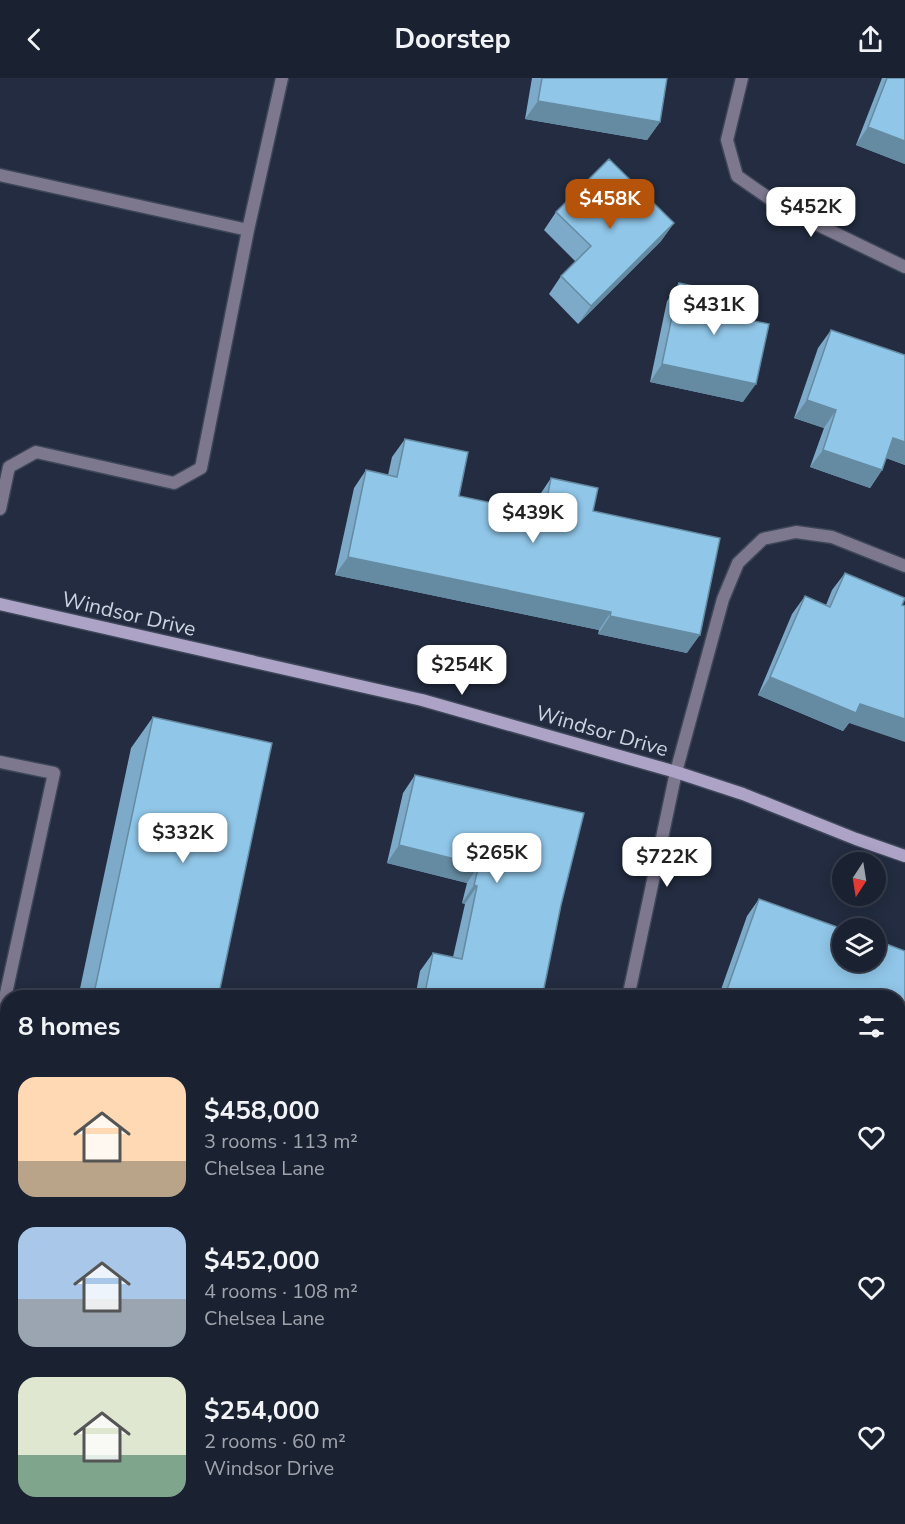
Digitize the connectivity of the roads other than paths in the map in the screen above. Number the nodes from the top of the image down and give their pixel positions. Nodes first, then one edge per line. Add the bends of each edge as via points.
1 (282, 78) edge
2 (742, 78) edge
3 (0, 175) edge
4 (248, 230) junction
5 (905, 267) edge
6 (0, 509) edge
7 (905, 566) edge
8 (0, 604) edge
9 (0, 762) edge
10 (676, 772) junction
11 (905, 856) edge
12 (7, 990) edge
13 (630, 990) edge

1 - 4 street
2 - 5 street via 727,140 737,176 783,208
3 - 4 street
4 - 6 street via 201,468 174,483 36,452 9,467
7 - 10 street via 832,537 796,532 763,539 738,563 723,599
8 - 10 street, Windsor Drive via 422,700
9 - 12 street via 54,773
10 - 11 street, Windsor Drive
10 - 13 street

